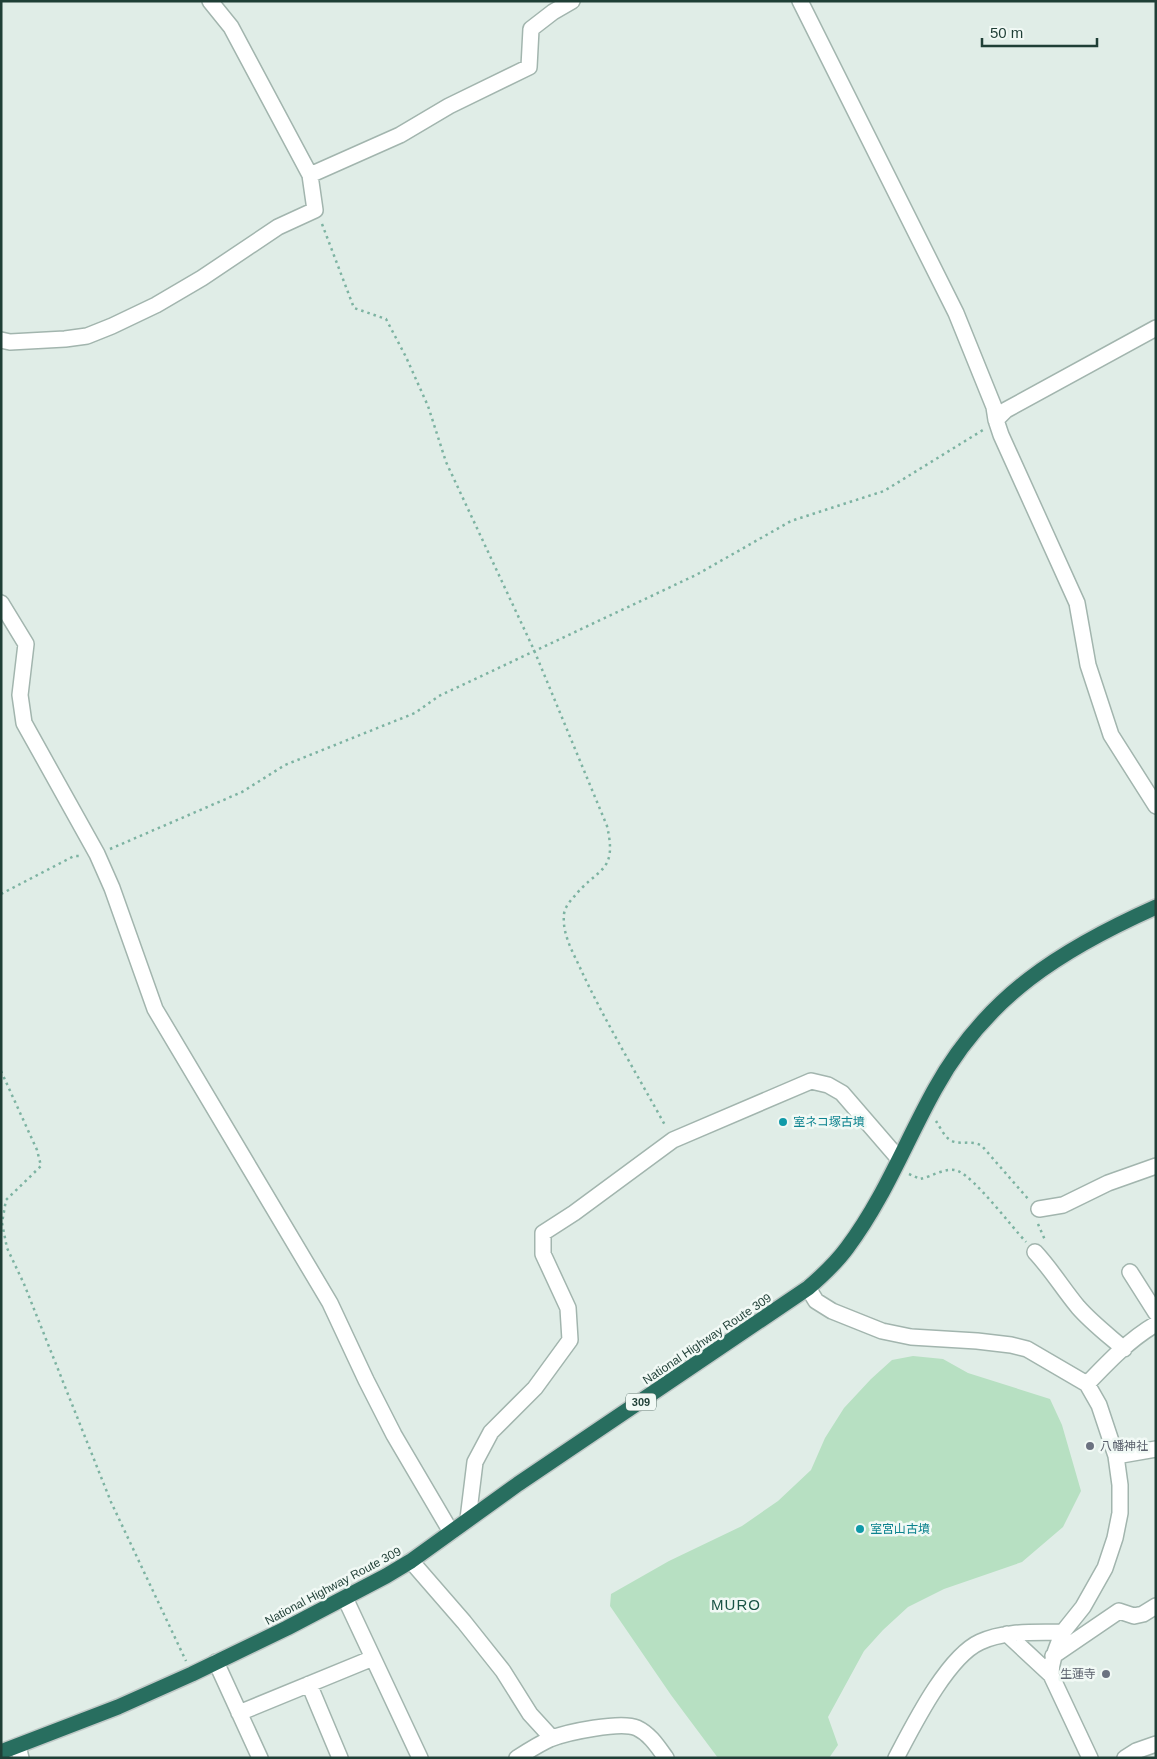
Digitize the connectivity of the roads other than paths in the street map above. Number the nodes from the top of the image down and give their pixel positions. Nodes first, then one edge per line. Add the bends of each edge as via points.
1 (210, 1) edge
2 (572, 1) edge
3 (800, 1) edge
4 (310, 175) junction
5 (1156, 328) edge
6 (1, 340) edge
7 (996, 420) junction
8 (1, 603) edge
9 (1156, 806) edge
10 (1156, 907) edge
11 (898, 1163) junction
12 (1156, 1166) edge
13 (1039, 1209) road end
14 (1036, 1252) road end
15 (1130, 1272) dead end
16 (808, 1288) junction
17 (1156, 1313) edge
18 (1156, 1324) edge
19 (1124, 1349) junction
20 (1087, 1384) junction
21 (1156, 1449) edge
22 (1116, 1456) junction
23 (468, 1519) junction
24 (451, 1532) junction
25 (411, 1562) junction
26 (346, 1598) junction
27 (1156, 1606) edge
28 (1063, 1632) junction
29 (1007, 1634) junction
30 (1053, 1656) junction
31 (373, 1658) junction
32 (216, 1662) junction
33 (1051, 1676) junction
34 (309, 1684) junction
35 (239, 1713) junction
36 (552, 1738) junction
37 (1156, 1744) edge
38 (1, 1752) edge
39 (20, 1752) edge
40 (1132, 1756) edge
41 (260, 1758) edge
42 (340, 1758) edge
43 (420, 1758) edge
44 (517, 1758) edge
45 (666, 1758) edge
46 (896, 1758) edge
47 (1090, 1758) edge

1 - 4 street via 231,27
2 - 4 street via 531,29 529,67 449,106 400,135
3 - 7 street via 956,313 994,407
4 - 6 street via 314,210 278,227 156,305 87,336
5 - 7 street via 1006,410
7 - 9 street via 1077,603 1088,665 1111,735
8 - 24 street via 26,644 20,695 24,723 97,854 155,1009 330,1303 394,1435
10 - 11 highway, National Highway Route 309 / 309 via 1063,954 999,1004 981,1023 936,1087
11 - 16 highway, National Highway Route 309 / 309 via 847,1249
11 - 23 street via 842,1093 828,1084 811,1081 673,1140 543,1233 543,1254 568,1308 570,1340 535,1388 491,1432 475,1462
12 - 13 street via 1108,1183 1063,1205
14 - 19 street via 1083,1312
15 - 17 street
16 - 20 street via 816,1301 832,1311 882,1331 1027,1349
16 - 23 highway, National Highway Route 309 / 309
18 - 19 street
19 - 20 street
20 - 22 street via 1099,1405
21 - 22 street
22 - 28 street via 1120,1504 1115,1538 1104,1568 1083,1607
23 - 24 highway, National Highway Route 309 / 309
24 - 25 highway, National Highway Route 309 / 309
25 - 26 highway, National Highway Route 309 / 309
25 - 36 street via 464,1622 503,1671 530,1714
26 - 31 street
26 - 32 highway, National Highway Route 309 / 309
27 - 30 street via 1134,1616 1119,1611
28 - 29 street
28 - 30 street
29 - 33 street
29 - 46 street via 966,1650 930,1696
30 - 33 street
31 - 34 street
31 - 43 street
32 - 35 street
32 - 39 highway, National Highway Route 309 / 309
33 - 47 street
34 - 35 street
34 - 42 street
35 - 41 street
36 - 44 street
36 - 45 street via 620,1725 637,1728
37 - 40 street
38 - 39 highway, National Highway Route 309 / 309

